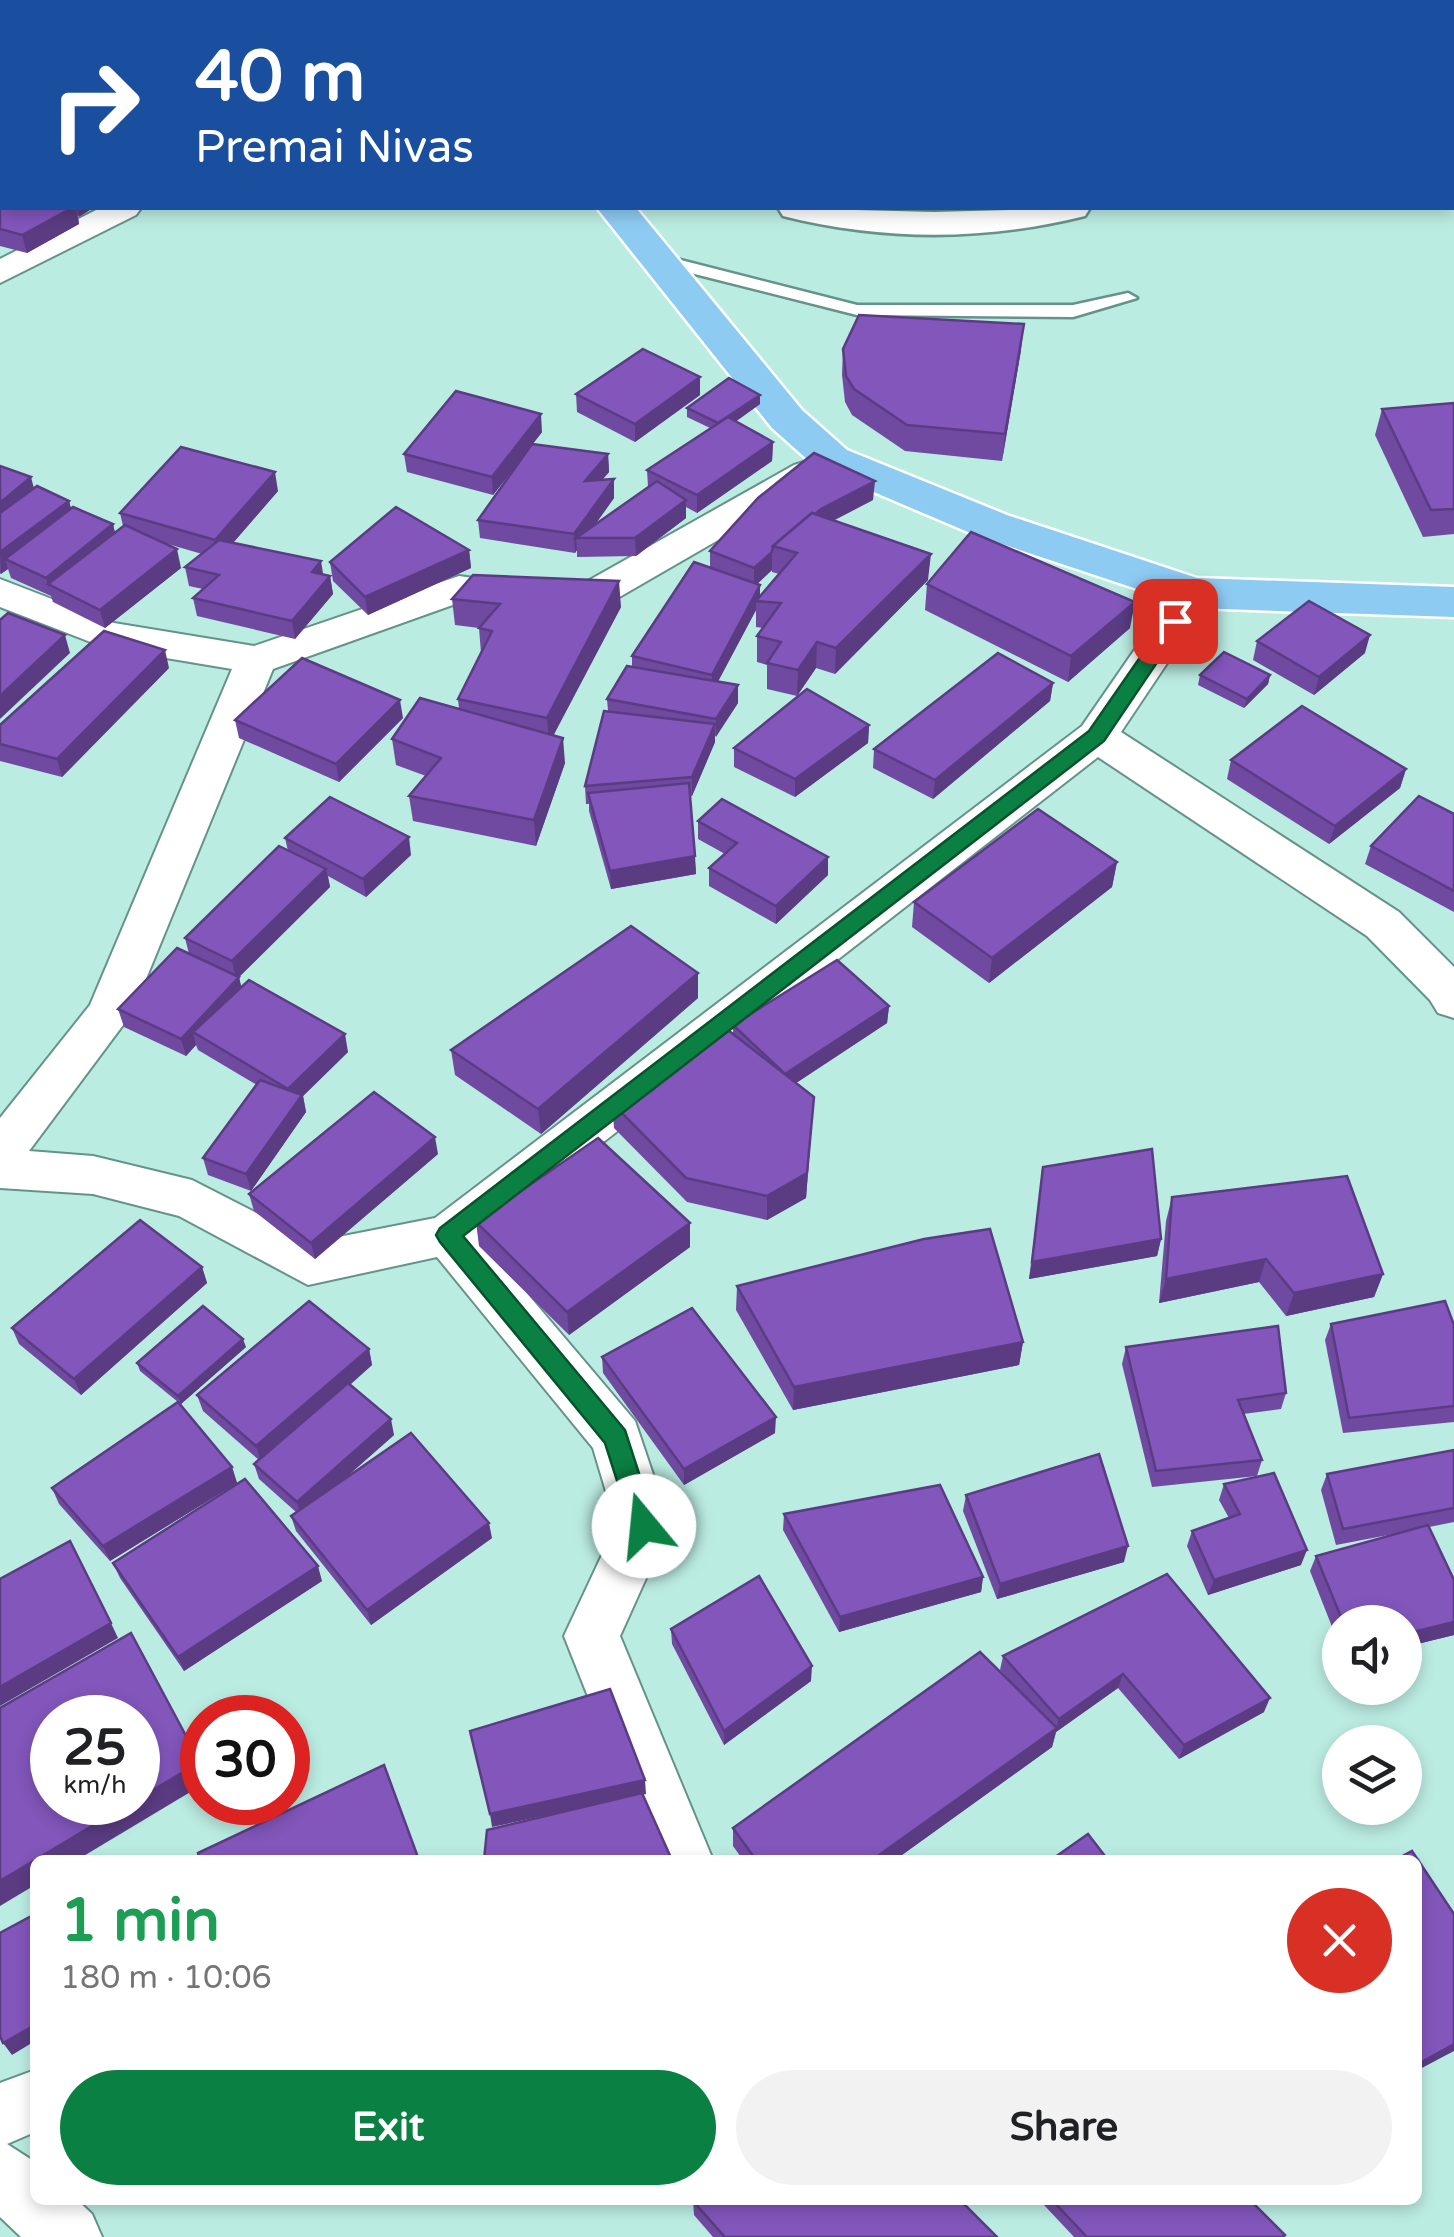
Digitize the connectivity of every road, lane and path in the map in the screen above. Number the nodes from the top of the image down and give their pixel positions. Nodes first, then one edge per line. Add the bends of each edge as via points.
1 (120, 210) edge
2 (618, 210) edge
3 (805, 210) edge
4 (1063, 210) edge
5 (657, 258) junction
6 (0, 272) edge
7 (1128, 298) dead end
8 (832, 459) junction
9 (0, 592) edge
10 (1194, 593) junction
11 (1454, 602) edge
12 (256, 660) junction
13 (1096, 736) junction
14 (1454, 1001) edge
15 (0, 1153) edge
16 (0, 1169) edge
17 (448, 1235) junction
18 (681, 1855) edge
19 (30, 2103) edge
20 (0, 2115) edge
21 (0, 2173) edge
22 (30, 2201) edge
23 (34, 2205) edge
24 (69, 2237) edge

1 - 6 street
2 - 5 main road
3 - 4 main road via 936,226
5 - 7 lane via 857,310 1073,311
5 - 8 main road via 787,419
8 - 10 main road via 991,525
8 - 12 street via 576,605 459,589
9 - 12 street via 106,635
10 - 11 main road
10 - 13 street
12 - 15 street via 109,1013
13 - 14 street via 1383,924
13 - 17 street
16 - 17 street via 93,1175 192,1200 308,1264
17 - 18 street via 616,1437 644,1526 592,1636
19 - 20 street
21 - 22 street
23 - 24 street

